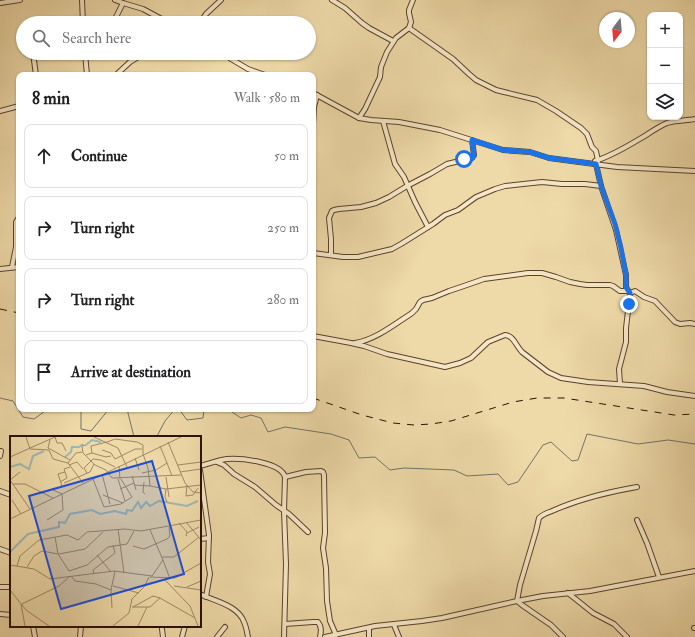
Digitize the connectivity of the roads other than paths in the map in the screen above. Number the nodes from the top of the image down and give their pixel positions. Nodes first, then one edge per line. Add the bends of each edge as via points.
1 (20, 0) edge
2 (82, 0) edge
3 (115, 0) edge
4 (221, 0) edge
5 (332, 0) edge
6 (413, 0) edge
7 (0, 3) edge
8 (123, 3) junction
9 (83, 16) edge
10 (117, 16) edge
11 (156, 16) edge
12 (205, 16) edge
13 (409, 28) junction
14 (393, 41) junction
15 (34, 60) edge
16 (86, 60) edge
17 (133, 60) edge
18 (233, 60) edge
19 (36, 72) edge
20 (87, 72) edge
21 (119, 72) edge
22 (256, 72) edge
23 (316, 95) edge
24 (16, 107) edge
25 (0, 111) edge
26 (359, 118) junction
27 (695, 119) edge
28 (383, 121) junction
29 (472, 140) junction
30 (597, 162) junction
31 (695, 171) edge
32 (407, 186) junction
33 (601, 186) junction
34 (16, 222) edge
35 (428, 227) junction
36 (16, 246) edge
37 (16, 246) edge
38 (316, 253) edge
39 (331, 255) junction
40 (12, 267) junction
41 (16, 267) edge
42 (0, 269) edge
43 (629, 292) junction
44 (695, 324) edge
45 (316, 337) edge
46 (351, 343) junction
47 (620, 384) junction
48 (695, 396) edge
49 (215, 462) junction
50 (201, 466) edge
51 (285, 477) junction
52 (201, 478) edge
53 (637, 487) dead end
54 (0, 492) edge
55 (10, 495) edge
56 (284, 511) junction
57 (637, 520) dead end
58 (308, 532) dead end
59 (209, 538) junction
60 (201, 539) edge
61 (0, 549) edge
62 (10, 553) edge
63 (695, 571) edge
64 (659, 577) junction
65 (568, 593) junction
66 (201, 594) edge
67 (206, 597) junction
68 (517, 601) junction
69 (0, 614) edge
70 (10, 615) edge
71 (285, 624) junction
72 (394, 625) junction
73 (33, 627) edge
74 (185, 627) edge
75 (225, 627) dead end
76 (369, 628) junction
77 (162, 629) dead end
78 (336, 635) junction
79 (35, 637) edge
80 (163, 637) edge
81 (182, 637) edge
82 (217, 637) edge
83 (248, 637) edge
84 (284, 637) edge
85 (320, 637) edge
86 (325, 637) edge
87 (369, 637) edge
88 (399, 637) edge
89 (563, 637) edge
90 (627, 637) edge

1 - 7 street
2 - 9 street
3 - 8 street
4 - 12 street
5 - 14 street
6 - 13 street via 409,10
8 - 10 street
8 - 11 street
13 - 14 street
13 - 30 street via 453,59 476,80 500,91 537,100 581,128 596,151
14 - 26 street via 383,60 379,80
15 - 19 street
16 - 20 street
17 - 21 street
18 - 22 street
23 - 26 street
24 - 25 street
26 - 28 street
27 - 30 street via 666,124
28 - 29 street via 440,130
28 - 32 street via 395,164
29 - 30 street via 503,150 530,152 549,158
29 - 32 street via 473,157 447,164
30 - 31 street via 617,167
30 - 33 street
32 - 35 street
32 - 39 street via 376,203 332,211 329,218
33 - 35 street via 542,182 505,186 476,197
33 - 43 street via 616,230
34 - 37 street
35 - 39 street via 392,249 358,256
36 - 40 street
38 - 39 street
40 - 41 street
40 - 42 street
43 - 44 street via 635,291 653,300 675,322
43 - 46 street via 620,291 610,285 580,284 542,273 484,278 420,302 412,313 377,335
43 - 47 street via 626,342 619,369
45 - 46 street
46 - 47 street via 445,367 472,358 488,342 508,334 518,349 551,375 588,382
47 - 48 street
49 - 50 street
49 - 51 street via 233,459 259,462 278,469
49 - 56 street via 224,465 255,487
51 - 56 street
51 - 78 street via 321,471 324,475 323,548 327,602 330,621
52 - 59 street
53 - 68 street via 574,502 541,516
54 - 55 street
56 - 58 street
56 - 71 street
57 - 64 street
59 - 60 street
59 - 67 street via 210,574
61 - 62 street
63 - 64 street
64 - 65 street
65 - 68 street
65 - 90 street via 593,613 614,624
66 - 67 street
67 - 83 street via 238,612 244,621
68 - 72 street via 462,614
68 - 89 street via 551,625
69 - 70 street
71 - 84 street
71 - 85 street via 318,622 322,630
72 - 76 street
72 - 88 street
73 - 79 street
74 - 81 street
75 - 82 street
76 - 78 street
76 - 87 street
77 - 80 street
78 - 86 street

